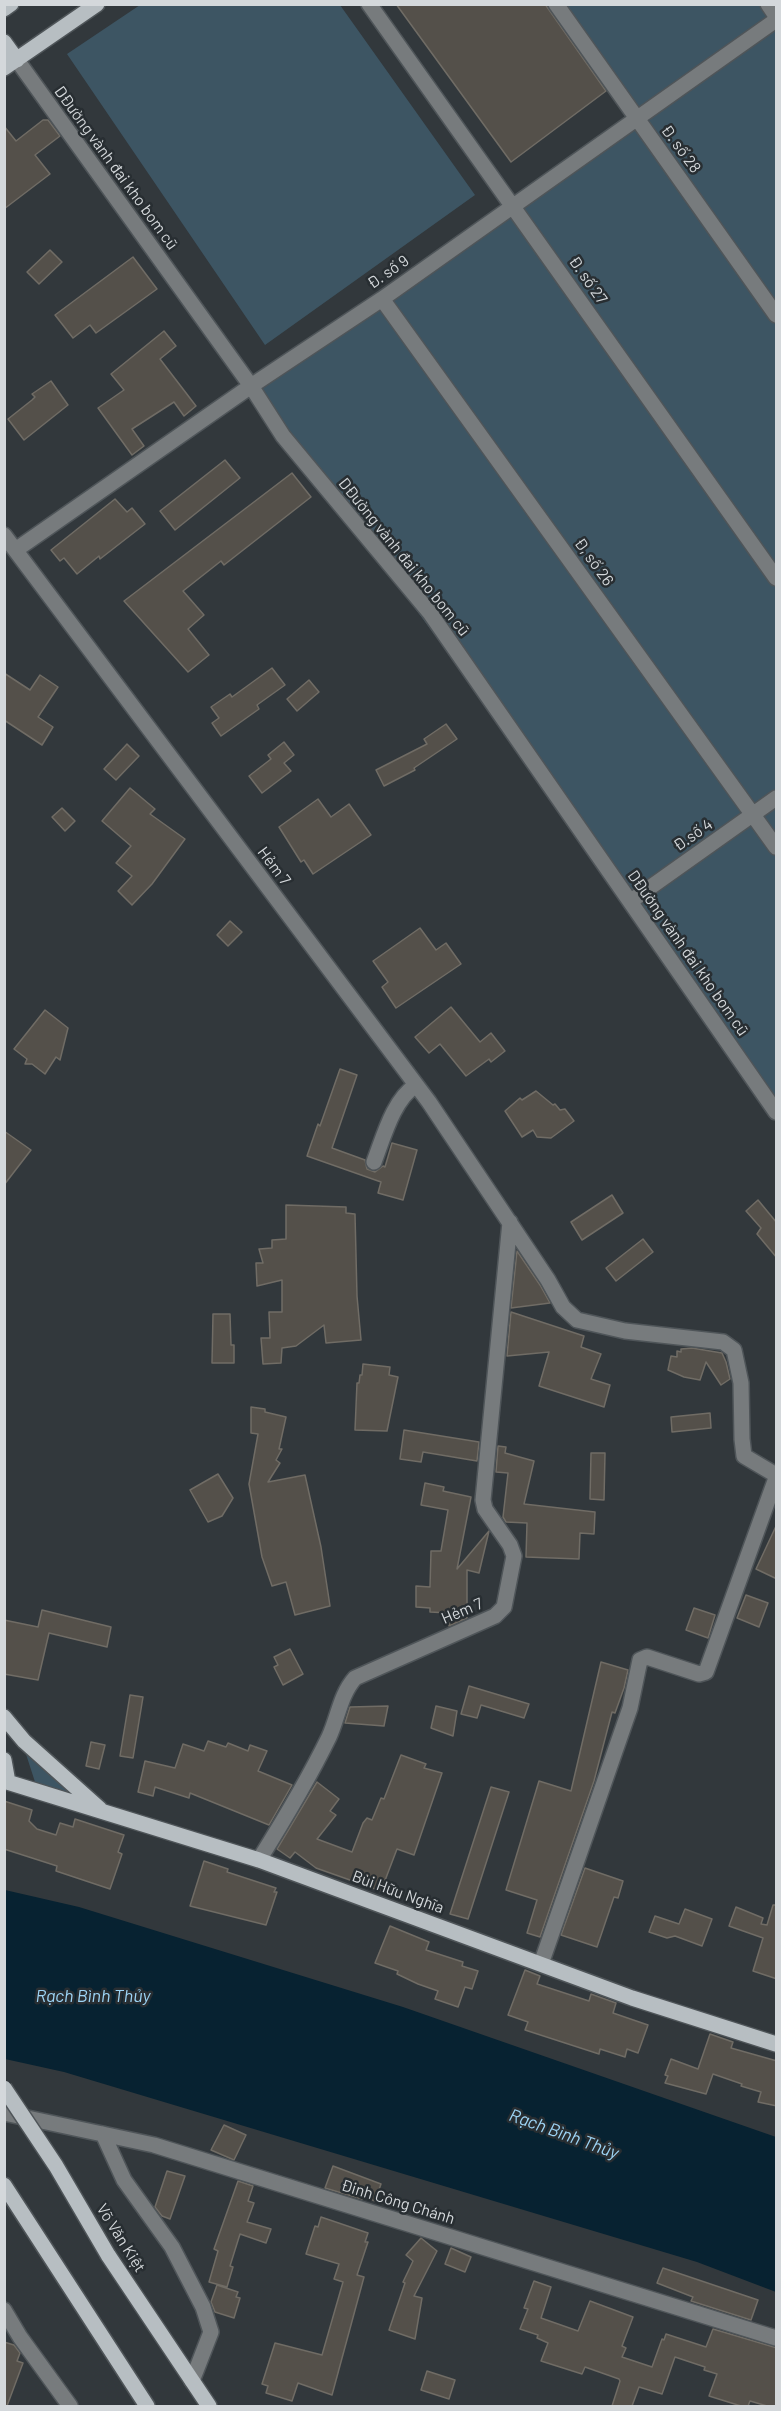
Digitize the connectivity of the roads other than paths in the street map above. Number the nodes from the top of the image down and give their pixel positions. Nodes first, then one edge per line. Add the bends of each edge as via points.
1 (11, 4) edge
2 (97, 4) edge
3 (369, 4) edge
4 (556, 4) edge
5 (768, 4) edge
6 (4, 9) edge
7 (777, 18) edge
8 (4, 42) edge
9 (10, 64) edge
10 (637, 119) junction
11 (513, 206) junction
12 (382, 299) junction
13 (777, 315) edge
14 (251, 386) junction
15 (4, 535) edge
16 (17, 549) junction
17 (777, 578) edge
18 (430, 613) junction
19 (777, 798) edge
20 (753, 815) junction
21 (777, 847) edge
22 (631, 901) junction
23 (416, 1085) junction
24 (777, 1112) edge
25 (374, 1162) dead end
26 (510, 1222) junction
27 (777, 1476) edge
28 (4, 1717) edge
29 (4, 1760) edge
30 (6, 1782) edge
31 (106, 1814) junction
32 (259, 1860) junction
33 (541, 1964) junction
34 (777, 2044) edge
35 (4, 2088) edge
36 (4, 2113) edge
37 (103, 2134) junction
38 (4, 2185) edge
39 (4, 2310) edge
40 (777, 2338) edge
41 (192, 2381) junction
42 (70, 2406) edge
43 (147, 2406) edge
44 (208, 2406) edge

1 - 6 main road
2 - 9 main road
3 - 11 street, Đ. số 27
4 - 10 street, Đ. số 28
5 - 7 street
7 - 10 street, Đ. số 9
8 - 9 main road
9 - 14 street, DĐường vành đai kho bom cũ
10 - 11 street, Đ. số 9
10 - 13 street, Đ. số 28
11 - 12 street, Đ. số 9
11 - 17 street, Đ. số 27
12 - 14 street, Đ. số 9
12 - 20 street, Đ, số 26
14 - 16 street, Đ. số 9
14 - 18 street, DĐường vành đai kho bom cũ via 283,436
15 - 16 street, Hẻm 7
16 - 23 street, Hẻm 7
18 - 22 street, DĐường vành đai kho bom cũ
18 - 24 street
19 - 20 street, Đ.số 4
20 - 21 street, Đ, số 26
20 - 22 street, Đ.số 4
22 - 24 street, DĐường vành đai kho bom cũ
23 - 25 street via 400,1101
23 - 26 street, Hẻm 7
26 - 27 street, Hẻm 7 via 563,1307 578,1320 625,1331 723,1342 734,1350 741,1383 744,1456
26 - 32 street, Hẻm 7 via 483,1500 514,1556 504,1607 495,1617 355,1678 301,1791
27 - 33 street via 706,1672 699,1674 647,1657 640,1660 630,1708
28 - 31 main road via 24,1741
29 - 30 main road
30 - 31 main road, Bùi Hữu Nghĩa
31 - 32 main road, Bùi Hữu Nghĩa
32 - 33 main road, Bùi Hữu Nghĩa
33 - 34 main road, Bùi Hữu Nghĩa
35 - 41 main road, Võ Văn Kiệt, bridge
36 - 37 street, Đinh Công Chánh
37 - 40 street, Đinh Công Chánh via 154,2145
37 - 41 street via 124,2180 172,2247 203,2307 211,2332
38 - 43 main road
39 - 42 street
41 - 44 main road, Võ Văn Kiệt

